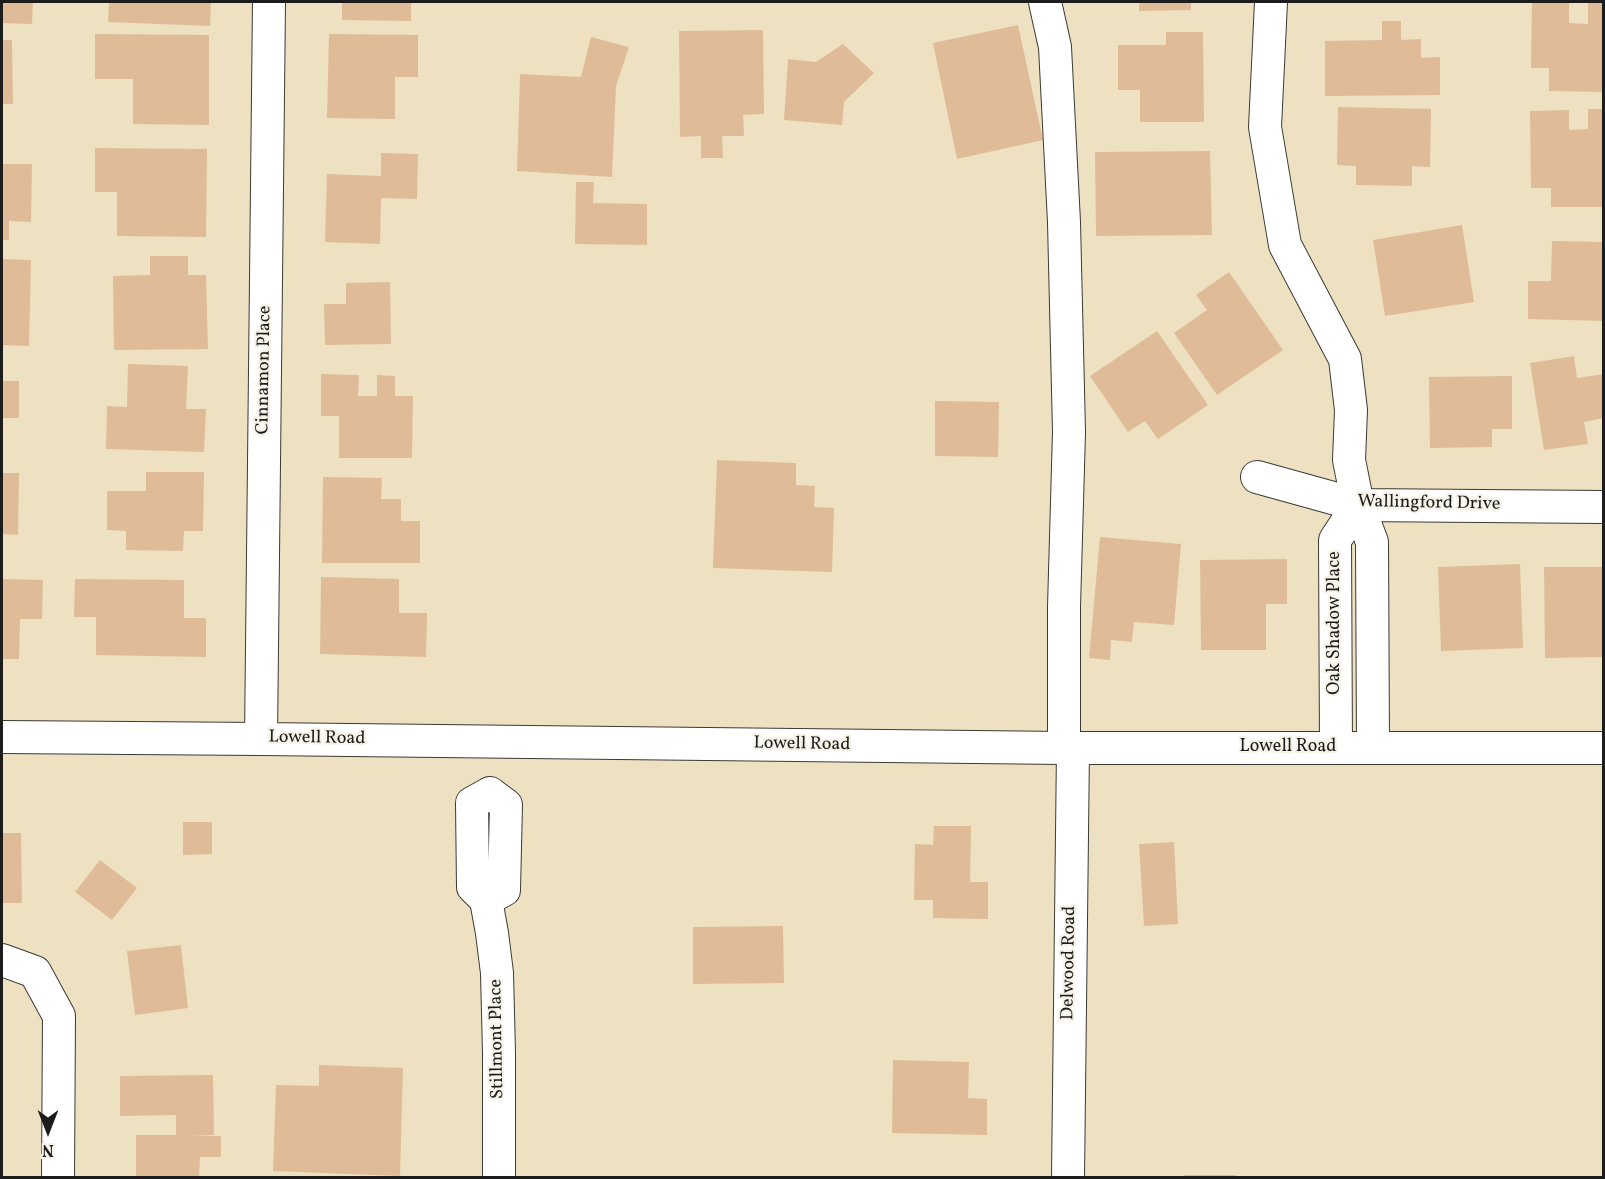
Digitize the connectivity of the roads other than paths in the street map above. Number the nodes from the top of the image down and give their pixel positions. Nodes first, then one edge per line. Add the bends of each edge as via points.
1 (269, 2) edge
2 (1046, 2) edge
3 (1271, 2) edge
4 (1257, 477) dead end
5 (1358, 505) junction
6 (1604, 507) edge
7 (2, 737) edge
8 (261, 739) junction
9 (489, 742) junction
10 (1373, 747) junction
11 (1068, 748) junction
12 (1336, 748) junction
13 (1604, 748) edge
14 (490, 793) junction
15 (473, 844) junction
16 (505, 845) junction
17 (486, 900) junction
18 (2, 960) edge
19 (58, 1178) edge
20 (499, 1178) edge
21 (1068, 1178) edge

1 - 8 street, Cinnamon Place
2 - 11 street, Delwood Road via 1054,47 1064,234
3 - 5 street, Oak Shadow Place via 1265,127 1285,245 1345,359 1351,410 1349,460
4 - 5 street, Wallingford Drive
5 - 6 street, Wallingford Drive
5 - 10 street, Oak Shadow Place via 1372,542
5 - 12 street, Oak Shadow Place via 1335,540
7 - 8 street, Lowell Road
8 - 9 street, Lowell Road
9 - 11 street, Lowell Road
9 - 14 street
10 - 12 street, Lowell Road
10 - 13 street, Lowell Road
11 - 12 street, Lowell Road
11 - 21 street, Delwood Road
14 - 15 street, Stillmont Place via 472,804
14 - 16 street via 506,805
15 - 16 street
15 - 17 street, Stillmont Place via 473,887
16 - 17 street via 504,890
17 - 20 street, Stillmont Place via 497,973
18 - 19 street via 35,972 59,1016

